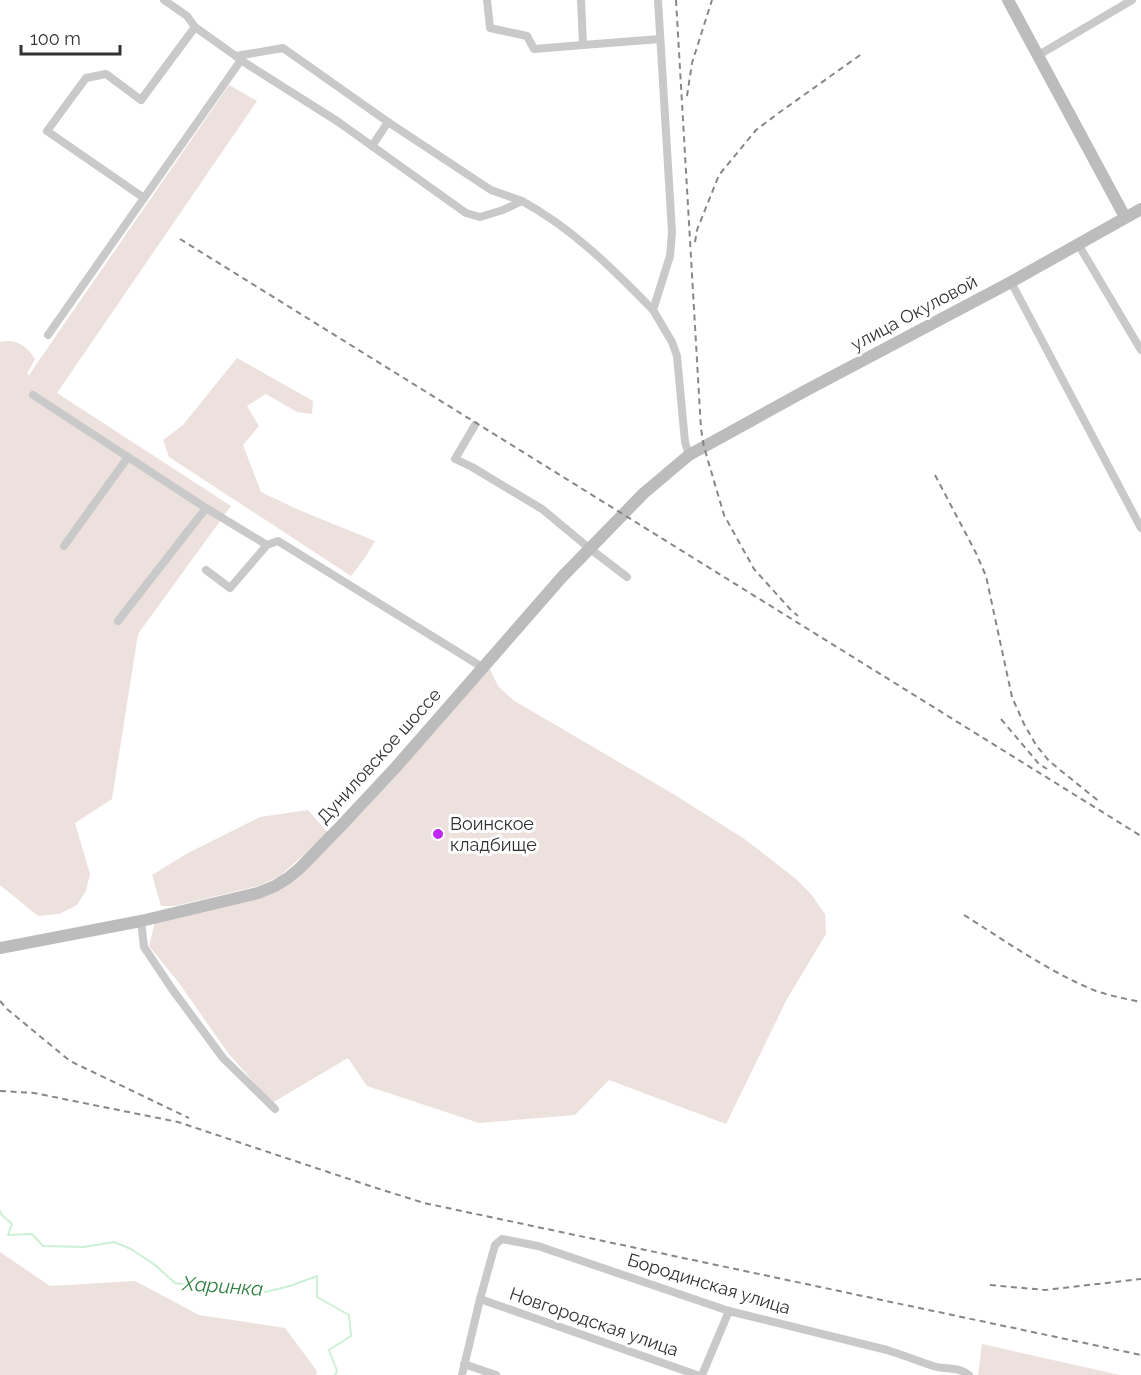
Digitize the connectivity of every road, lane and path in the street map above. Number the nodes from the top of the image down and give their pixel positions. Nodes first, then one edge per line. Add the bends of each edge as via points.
1 (164, 0) edge
2 (487, 0) edge
3 (580, 0) edge
4 (658, 0) edge
5 (1008, 0) edge
6 (1132, 0) edge
7 (195, 27) junction
8 (660, 39) junction
9 (583, 45) junction
10 (1037, 56) junction
11 (238, 58) junction
12 (388, 122) junction
13 (372, 146) junction
14 (144, 198) junction
15 (522, 201) junction
16 (1141, 208) edge
17 (1125, 217) junction
18 (1078, 244) junction
19 (1011, 282) junction
20 (653, 310) junction
21 (48, 335) dead end
22 (1141, 350) edge
23 (33, 395) dead end
24 (475, 425) dead end
25 (704, 447) joint
26 (689, 455) junction
27 (128, 457) junction
28 (206, 508) junction
29 (1141, 528) edge
30 (267, 545) junction
31 (64, 546) dead end
32 (589, 548) junction
33 (206, 570) dead end
34 (627, 577) dead end
35 (118, 621) dead end
36 (483, 667) junction
37 (141, 921) junction
38 (0, 948) edge
39 (275, 1109) dead end
40 (480, 1299) junction
41 (729, 1311) junction
42 (464, 1364) junction
43 (937, 1371) edge
44 (462, 1375) edge
45 (496, 1375) edge
46 (697, 1375) edge
47 (702, 1375) edge
48 (969, 1375) edge

1 - 7 street via 188,16
2 - 9 street via 490,28 527,36 534,49
3 - 9 street
4 - 8 street
5 - 10 street
6 - 10 street
7 - 11 street
7 - 14 street via 141,100 106,74 86,78 47,131
8 - 9 street
8 - 20 street via 672,232 670,256
10 - 17 street
11 - 12 street via 283,48
11 - 13 street
11 - 14 street
12 - 13 street
12 - 15 street via 492,190
13 - 15 street via 466,213 480,218
14 - 21 street
15 - 20 street via 582,243
16 - 17 street, улица Окуловой
17 - 18 street, улица Окуловой
18 - 19 street, улица Окуловой
18 - 22 street
19 - 25 street, улица Окуловой
19 - 29 street
20 - 26 street via 677,356
23 - 27 street
24 - 32 street via 455,459 542,509
25 - 26 street, Дуниловское шоссе
26 - 32 street, Дуниловское шоссе
27 - 28 street
27 - 31 street
28 - 30 street
28 - 35 street
30 - 33 street via 230,588
30 - 36 street via 278,541
32 - 34 street
32 - 36 street, Дуниловское шоссе
36 - 37 street, Дуниловское шоссе via 396,767 288,878 258,893
37 - 38 street, Дуниловское шоссе
37 - 39 street via 144,947 172,989 223,1058
40 - 41 street, Бородинская улица via 495,1245 501,1239 538,1246
40 - 42 street
40 - 46 street, Новгородская улица
41 - 43 street, Бородинская улица via 887,1350
41 - 47 street
42 - 44 street
42 - 45 street
43 - 48 street, Бородинская улица via 961,1370

